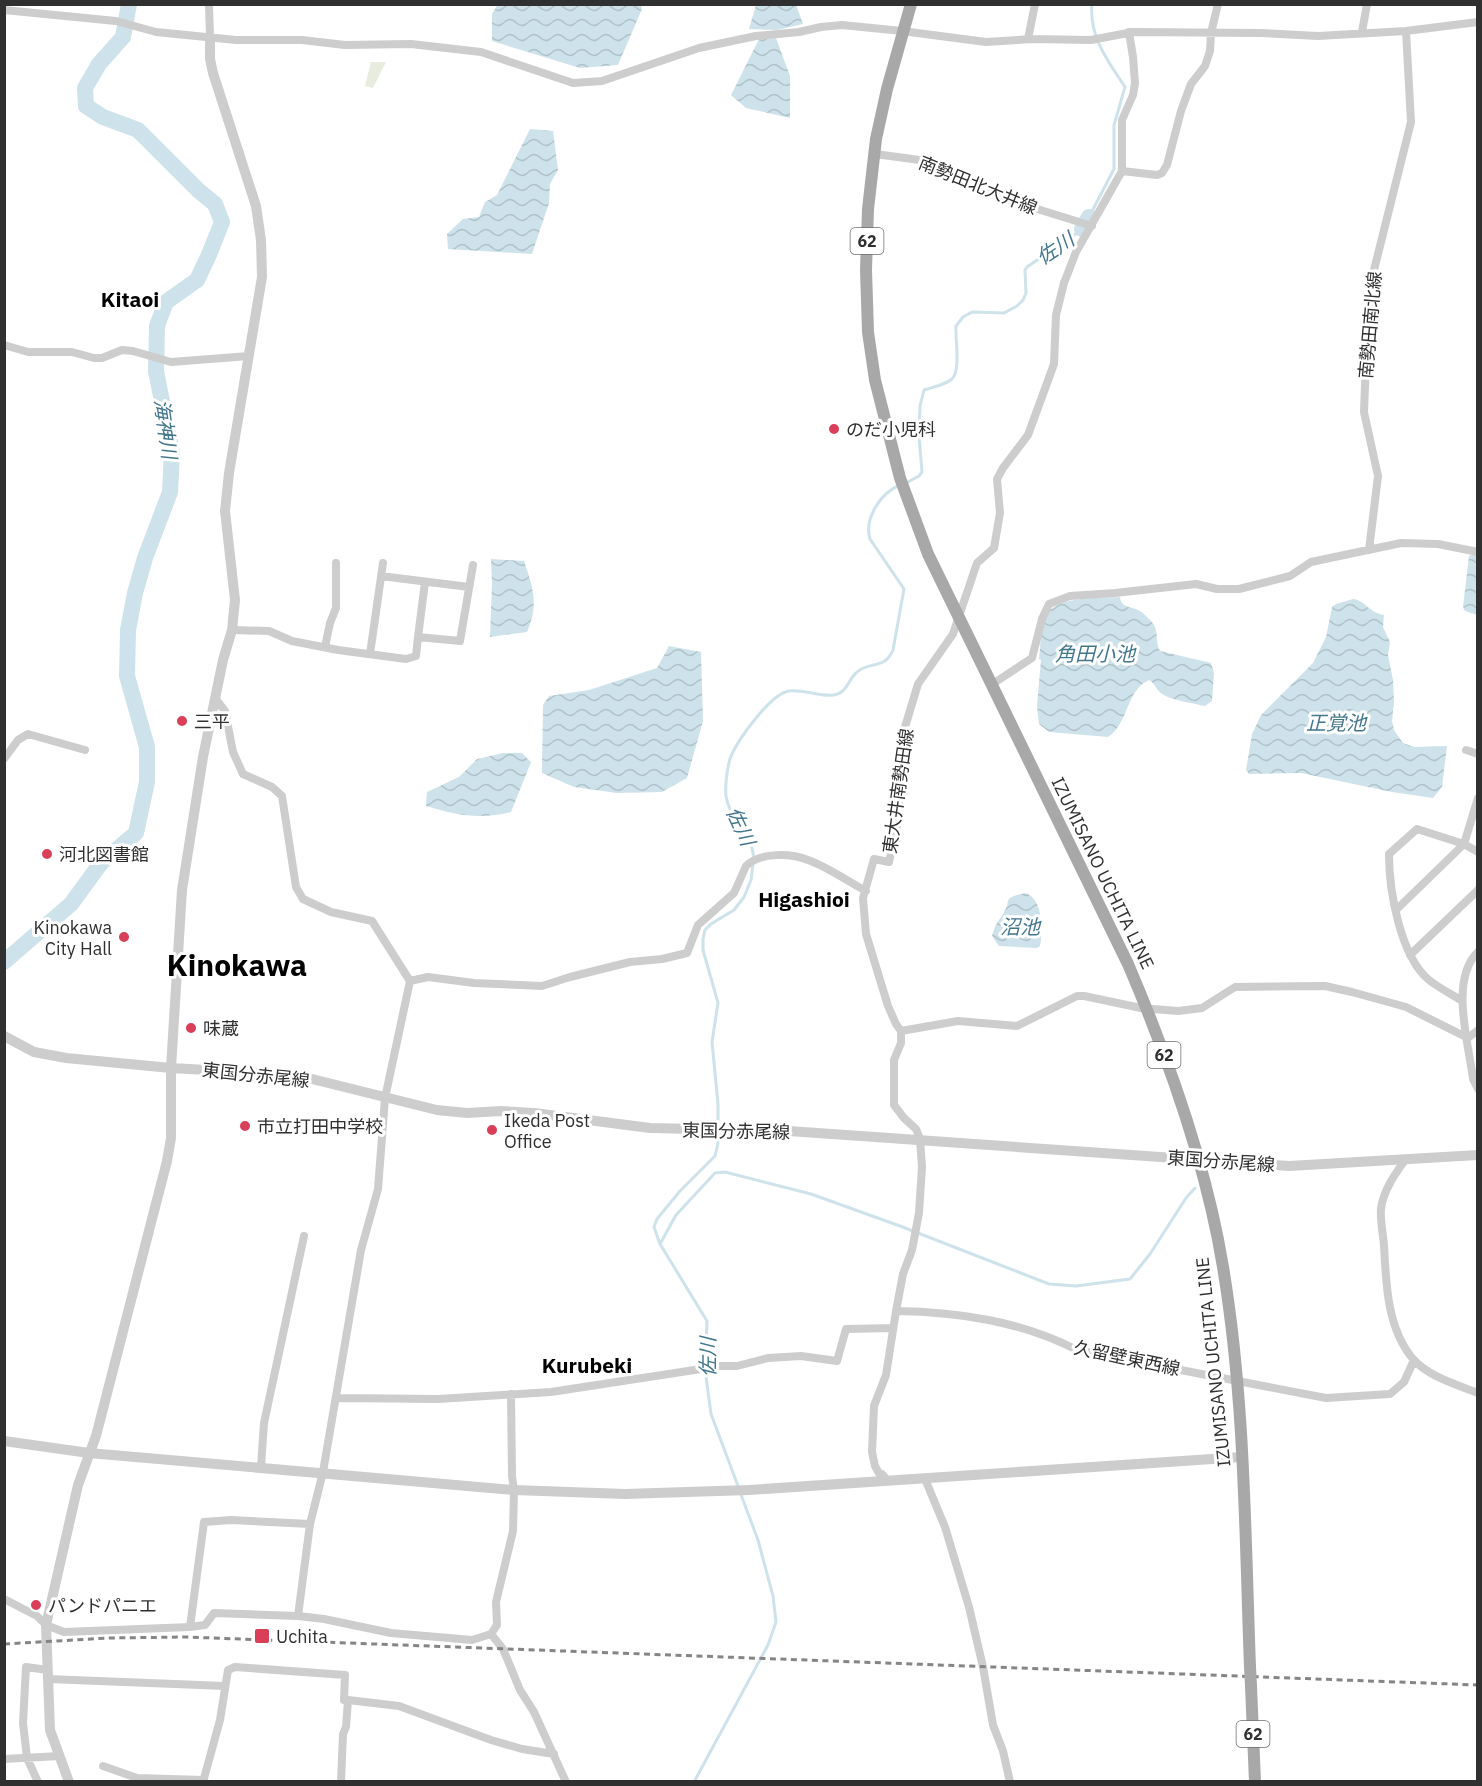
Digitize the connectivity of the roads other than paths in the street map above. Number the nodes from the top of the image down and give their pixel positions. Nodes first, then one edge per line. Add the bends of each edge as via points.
1 (209, 4) edge
2 (911, 4) edge
3 (1035, 4) edge
4 (1218, 4) edge
5 (1367, 4) edge
6 (4, 10) edge
7 (1478, 22) edge
8 (1406, 31) junction
9 (904, 32) junction
10 (1128, 32) junction
11 (1362, 32) junction
12 (1211, 33) junction
13 (210, 38) junction
14 (1028, 39) junction
15 (875, 154) junction
16 (1122, 171) junction
17 (1087, 225) junction
18 (4, 345) edge
19 (249, 356) junction
20 (1369, 550) junction
21 (1478, 552) edge
22 (336, 563) dead end
23 (383, 563) dead end
24 (473, 565) dead end
25 (381, 576) junction
26 (425, 582) junction
27 (469, 587) junction
28 (959, 616) junction
29 (232, 630) junction
30 (418, 637) junction
31 (324, 647) junction
32 (370, 654) junction
33 (991, 685) junction
34 (215, 698) junction
35 (85, 750) dead end
36 (1466, 750) dead end
37 (1478, 754) edge
38 (4, 759) edge
39 (1478, 798) edge
40 (1464, 844) junction
41 (1478, 852) edge
42 (1478, 890) edge
43 (866, 891) junction
44 (1396, 910) junction
45 (1478, 952) edge
46 (1410, 955) junction
47 (410, 981) junction
48 (1461, 1000) junction
49 (1147, 1009) junction
50 (1478, 1030) edge
51 (901, 1031) junction
52 (4, 1036) edge
53 (1468, 1038) junction
54 (171, 1068) junction
55 (1478, 1089) edge
56 (386, 1098) junction
57 (920, 1139) junction
58 (1478, 1155) edge
59 (1198, 1159) junction
60 (1405, 1160) junction
61 (304, 1236) dead end
62 (896, 1311) junction
63 (893, 1328) junction
64 (1414, 1360) junction
65 (1236, 1380) junction
66 (1478, 1393) edge
67 (511, 1394) junction
68 (336, 1398) junction
69 (4, 1441) edge
70 (89, 1453) junction
71 (1242, 1457) junction
72 (261, 1467) junction
73 (323, 1472) junction
74 (925, 1479) junction
75 (888, 1481) junction
76 (514, 1490) junction
77 (310, 1524) junction
78 (4, 1599) edge
79 (298, 1616) junction
80 (46, 1625) junction
81 (190, 1627) junction
82 (490, 1634) junction
83 (48, 1675) junction
84 (225, 1686) junction
85 (348, 1700) junction
86 (554, 1754) junction
87 (60, 1756) junction
88 (27, 1758) junction
89 (4, 1759) edge
90 (103, 1766) dead end
91 (203, 1781) edge
92 (38, 1782) edge
93 (69, 1782) edge
94 (341, 1782) edge
95 (566, 1782) edge
96 (1010, 1782) edge
97 (1255, 1782) edge

1 - 13 street
2 - 9 main road, IZUMISANO UCHITA LINE / 62
3 - 14 street
4 - 12 street
5 - 11 street
6 - 13 street via 116,21 156,32
7 - 8 street
8 - 11 street
8 - 20 street, 南勢田南北線 via 1411,122 1372,278 1373,315 1366,359 1364,412 1378,476
9 - 13 street via 842,26 756,36 699,48 602,81 573,82 480,52 411,44
9 - 14 street via 986,42
9 - 15 main road, IZUMISANO UCHITA LINE / 62 via 887,89
10 - 12 street
10 - 14 street via 1091,40
10 - 16 street, 東大井南勢田線 via 1135,83 1122,120
11 - 12 street via 1317,36
12 - 16 street via 1210,51 1191,84 1167,165 1157,175
13 - 19 street via 213,73 256,206 261,240 262,277
15 - 17 street, 南勢田北大井線 via 927,161 1018,203
15 - 28 main road, IZUMISANO UCHITA LINE / 62 via 866,260 868,332 875,380 904,491 928,554
16 - 17 street, 東大井南勢田線
17 - 28 street, 東大井南勢田線 via 1056,315 1054,364 1028,435 997,480 1000,513 994,548 977,563
18 - 19 street via 28,352 72,352 94,358 122,350 165,361
19 - 29 street via 225,511 235,600
20 - 21 street via 1401,543 1438,544
20 - 33 street via 1311,562 1290,576 1239,590 1196,584 1070,596 1049,604 1032,658
22 - 31 street via 336,608
23 - 25 street
24 - 27 street
25 - 26 street
25 - 32 street
26 - 27 street
26 - 30 street
27 - 30 street via 460,640
28 - 33 main road, IZUMISANO UCHITA LINE / 62
28 - 43 street, 東大井南勢田線 via 953,634 918,684 902,737 898,820 890,862 874,859
29 - 31 street via 269,631 292,641
29 - 34 street
30 - 32 street via 416,656 406,659
31 - 32 street
33 - 49 main road, IZUMISANO UCHITA LINE / 62
34 - 47 street via 225,711 233,752 243,774 282,796 296,887 303,899 331,912 372,921
34 - 54 street via 182,890
35 - 38 street via 28,734 18,740
36 - 37 street
39 - 40 street
40 - 41 street
40 - 44 street
40 - 44 street via 1417,829 1389,854
42 - 46 street
43 - 47 street via 809,860 769,855 749,862 734,893 698,926 687,953 630,962 542,986 428,977
43 - 51 street, 東大井南勢田線 via 866,934 888,1006
44 - 46 street
45 - 48 street via 1465,976
46 - 48 street via 1429,980
47 - 56 street
48 - 53 street
49 - 51 street via 1077,996 1017,1026 958,1021
49 - 53 street via 1202,1008 1235,987 1325,986 1406,1008
49 - 59 main road, IZUMISANO UCHITA LINE / 62
50 - 53 street
51 - 57 street via 894,1060 894,1105
52 - 54 street, 東国分赤尾線 via 34,1052
53 - 55 street
54 - 56 street, 東国分赤尾線 via 280,1074
54 - 70 street via 171,1138 167,1161
56 - 57 street, 東国分赤尾線 via 437,1110 534,1113 650,1128
56 - 68 street via 378,1189 361,1250
57 - 59 street, 東国分赤尾線
57 - 62 street via 919,1213
58 - 60 street, 東国分赤尾線
59 - 60 street, 東国分赤尾線 via 1289,1166
59 - 65 main road, IZUMISANO UCHITA LINE / 62 via 1223,1267
60 - 64 street via 1381,1207 1392,1318
61 - 72 street via 264,1423
62 - 63 street
62 - 65 street, 久留壁東西線 via 961,1314 1029,1329 1077,1350
63 - 67 street via 846,1329 837,1361 801,1356 768,1358 737,1366 710,1366 551,1392
63 - 75 street via 886,1375 874,1406 872,1452 875,1466
64 - 65 street, 久留壁東西線 via 1404,1382 1390,1394 1326,1398
64 - 66 street via 1433,1374
65 - 71 main road, IZUMISANO UCHITA LINE / 62
67 - 68 street via 438,1399
67 - 76 street
68 - 73 street
69 - 70 street
70 - 72 street
70 - 80 street
71 - 74 street
71 - 97 main road, IZUMISANO UCHITA LINE / 62, bridge
72 - 73 street
73 - 76 street
73 - 77 street
74 - 75 street
74 - 96 street via 945,1527 969,1607 993,1725
75 - 76 street via 625,1494
76 - 82 street via 513,1531 496,1602 497,1625
77 - 79 street
77 - 81 street via 204,1522
78 - 80 street
79 - 81 street via 214,1613 205,1625
79 - 82 street via 449,1638 472,1640
80 - 81 street via 64,1632
80 - 83 street
82 - 86 street via 503,1649
83 - 84 street
83 - 87 street via 50,1730
83 - 88 street via 26,1667 23,1724
84 - 85 street via 228,1670 235,1667 345,1675 344,1700
84 - 91 street
85 - 86 street via 399,1706 490,1740
85 - 94 street
86 - 95 street
87 - 88 street
87 - 93 street
88 - 89 street
88 - 92 street
90 - 91 street via 137,1778

